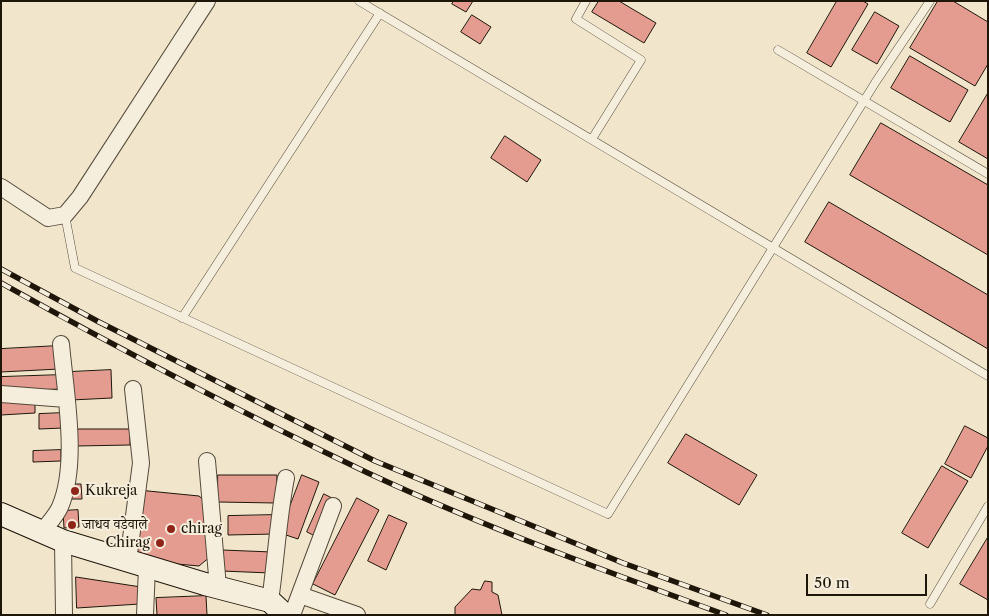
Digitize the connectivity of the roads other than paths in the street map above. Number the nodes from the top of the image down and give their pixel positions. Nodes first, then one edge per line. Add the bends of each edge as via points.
1 (207, 1) edge
2 (359, 1) edge
3 (586, 1) edge
4 (930, 1) edge
5 (380, 13) junction
6 (778, 50) dead end
7 (864, 102) junction
8 (592, 139) junction
9 (988, 174) edge
10 (1, 188) edge
11 (65, 215) junction
12 (774, 247) junction
13 (182, 318) junction
14 (61, 344) dead end
15 (988, 376) edge
16 (133, 389) dead end
17 (1, 394) edge
18 (66, 398) junction
19 (208, 461) dead end
20 (286, 478) dead end
21 (334, 506) dead end
22 (988, 506) edge
23 (1, 514) edge
24 (42, 532) junction
25 (63, 541) junction
26 (138, 564) junction
27 (218, 587) junction
28 (300, 595) junction
29 (930, 604) dead end
30 (278, 608) edge
31 (64, 615) edge
32 (145, 615) edge
33 (292, 615) edge
34 (357, 615) edge

1 - 11 street via 80,197
2 - 5 lane
3 - 8 lane via 576,19 641,60
4 - 7 lane
5 - 8 lane
5 - 13 lane
6 - 7 lane
7 - 9 lane
7 - 12 lane
8 - 12 lane
10 - 11 street via 48,218
11 - 13 lane via 75,268
12 - 13 lane via 608,514
12 - 15 lane
14 - 18 street
16 - 26 street via 141,462
17 - 18 street
18 - 24 street via 70,448 64,493 59,508
19 - 27 street
20 - 30 street via 279,512
21 - 28 street
22 - 29 lane
23 - 24 street
24 - 25 street
25 - 26 street
25 - 31 street
26 - 27 street
26 - 32 street
27 - 30 street
28 - 33 street
28 - 34 street

